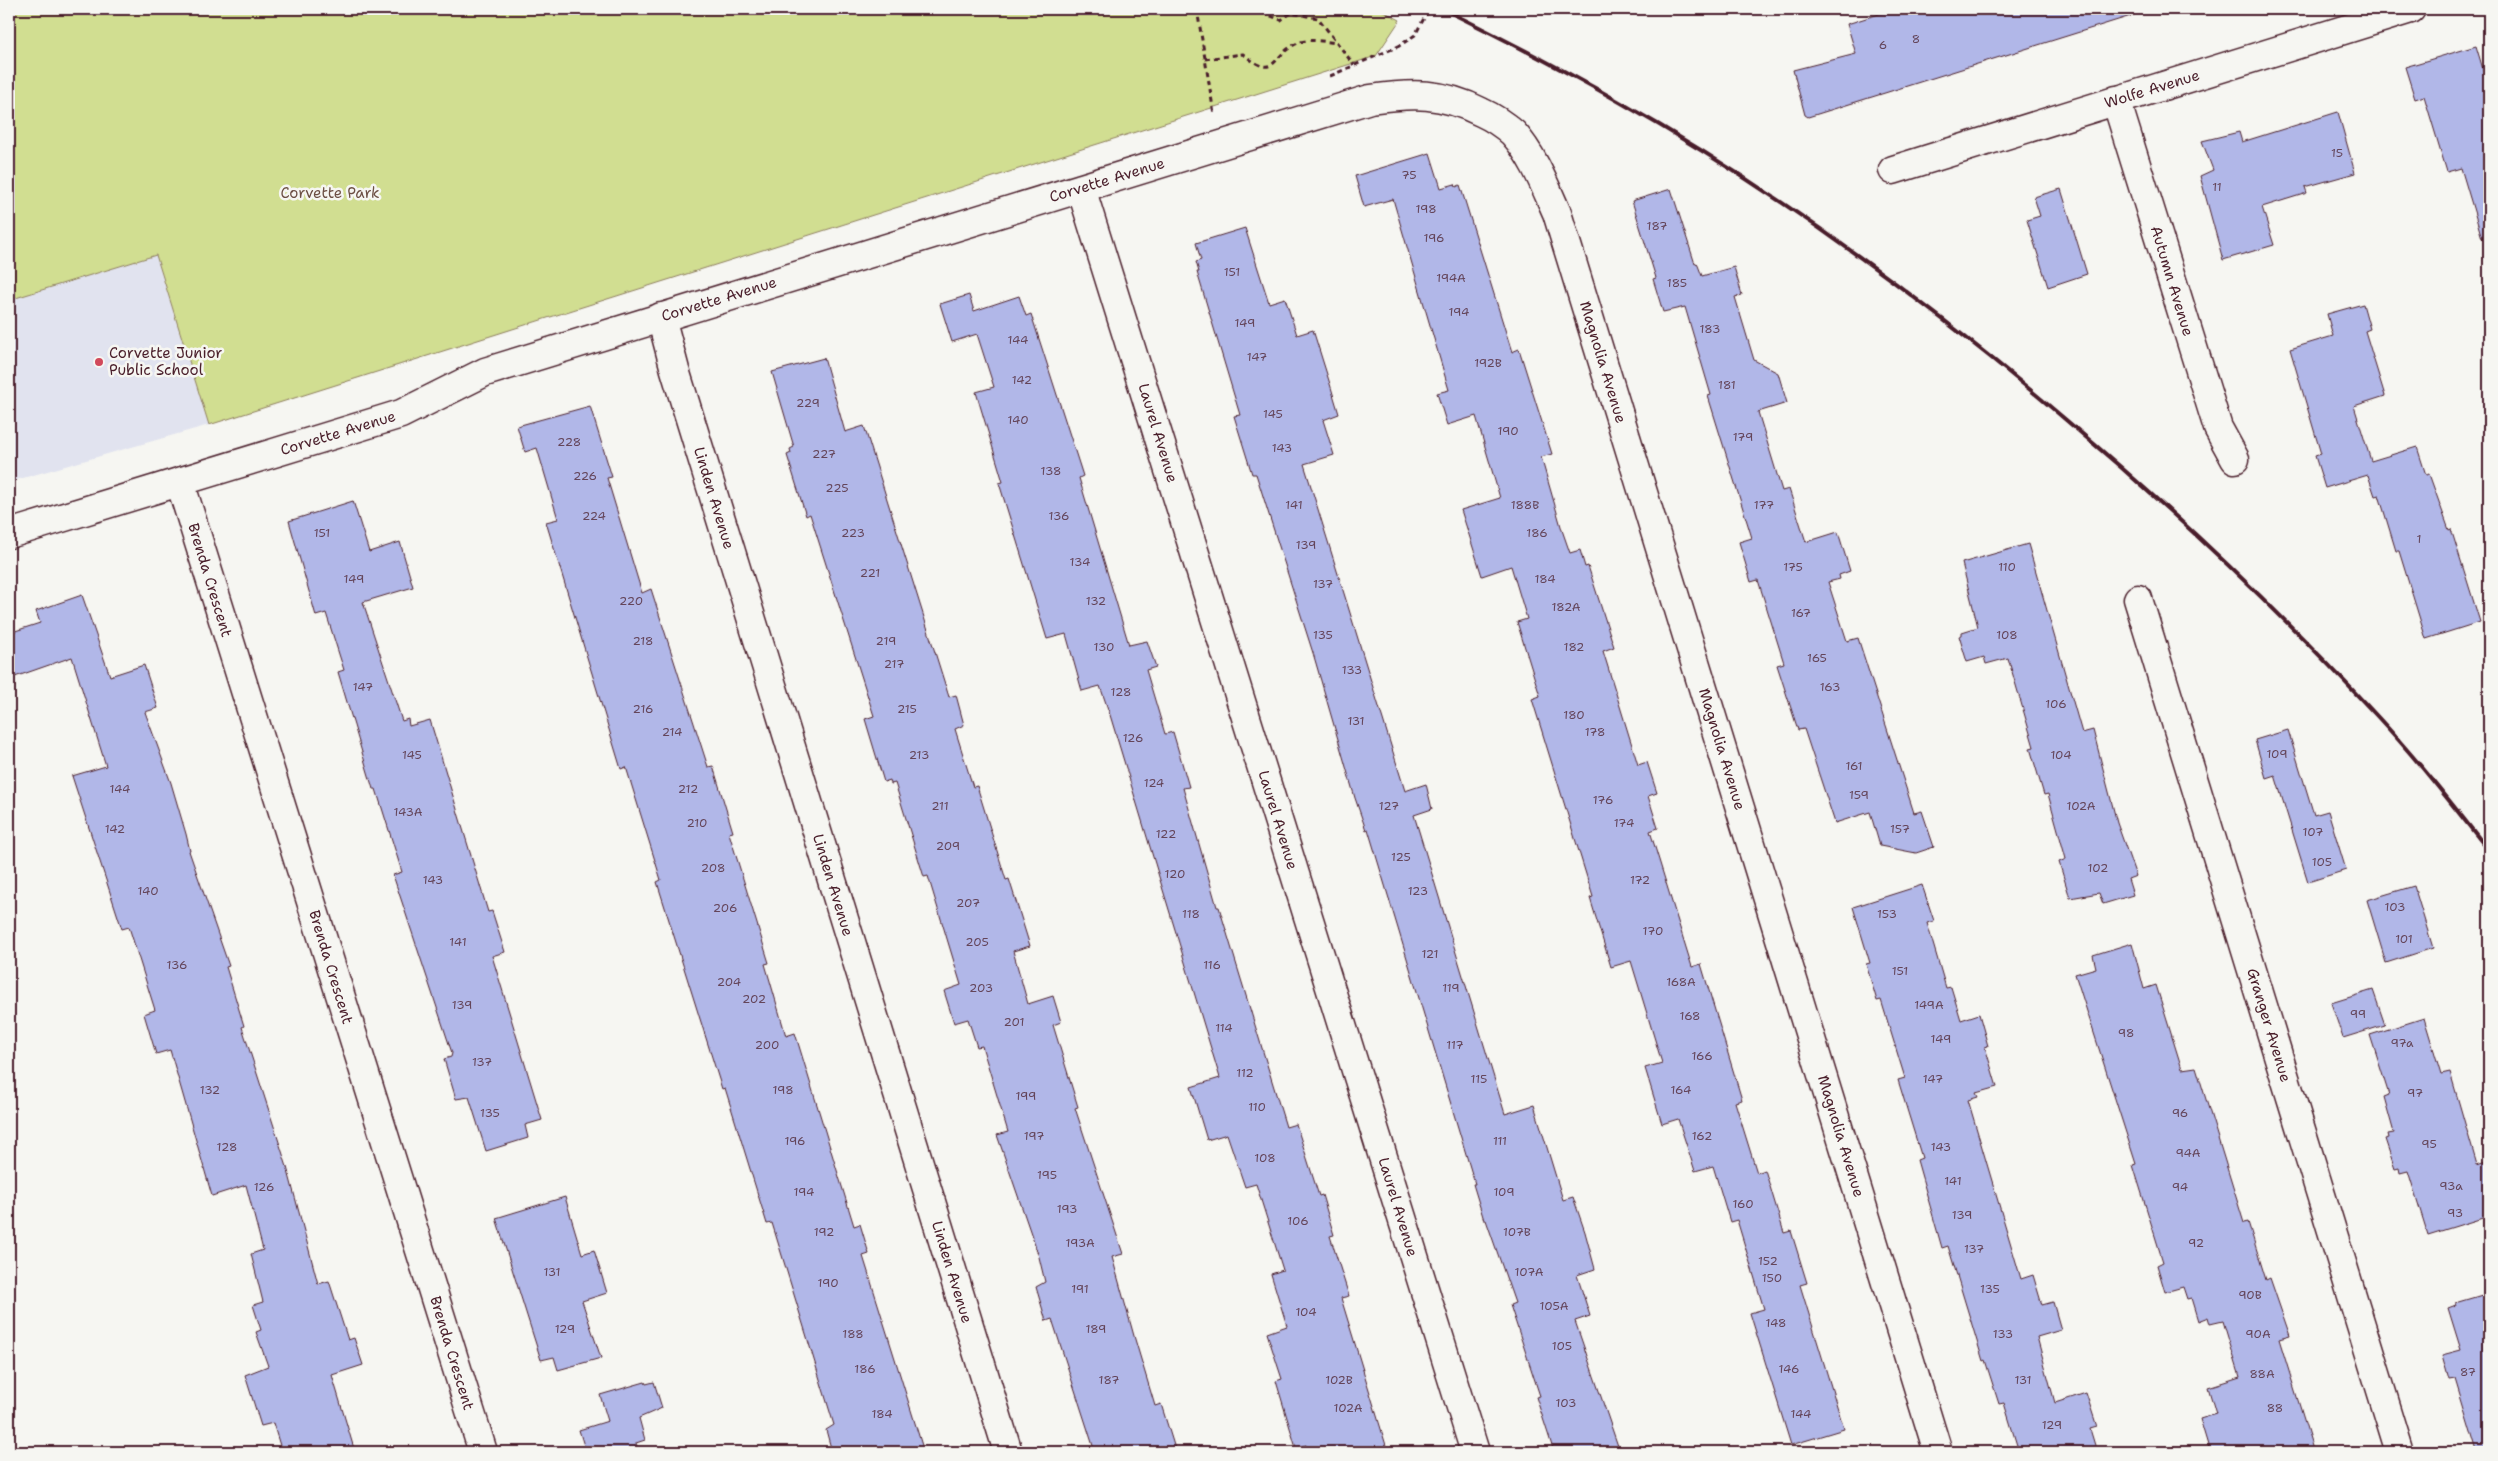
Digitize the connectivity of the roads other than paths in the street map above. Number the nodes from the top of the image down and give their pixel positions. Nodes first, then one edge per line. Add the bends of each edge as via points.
1 (2411, 9) edge
2 (1439, 96) joint
3 (2116, 100) junction
4 (1893, 170) dead end
5 (1081, 188) junction
6 (661, 317) junction
7 (2235, 459) dead end
8 (180, 482) junction
9 (9, 534) edge
10 (2138, 598) dead end
11 (483, 1452) edge
12 (1008, 1452) edge
13 (1475, 1452) edge
14 (1938, 1452) edge
15 (2400, 1452) edge

1 - 3 street, Wolfe Avenue
2 - 5 street, Corvette Avenue via 1406,94 1370,99
2 - 14 street, Magnolia Avenue via 1475,109 1512,133 1538,171 1557,213
3 - 4 street, Wolfe Avenue
3 - 7 street, Autumn Avenue via 2218,428
5 - 6 street, Corvette Avenue
5 - 13 street, Laurel Avenue
6 - 8 street, Corvette Avenue via 485,372 401,414
6 - 12 street, Linden Avenue
8 - 9 street, Corvette Avenue
8 - 11 street, Brenda Crescent
10 - 15 street, Granger Avenue

